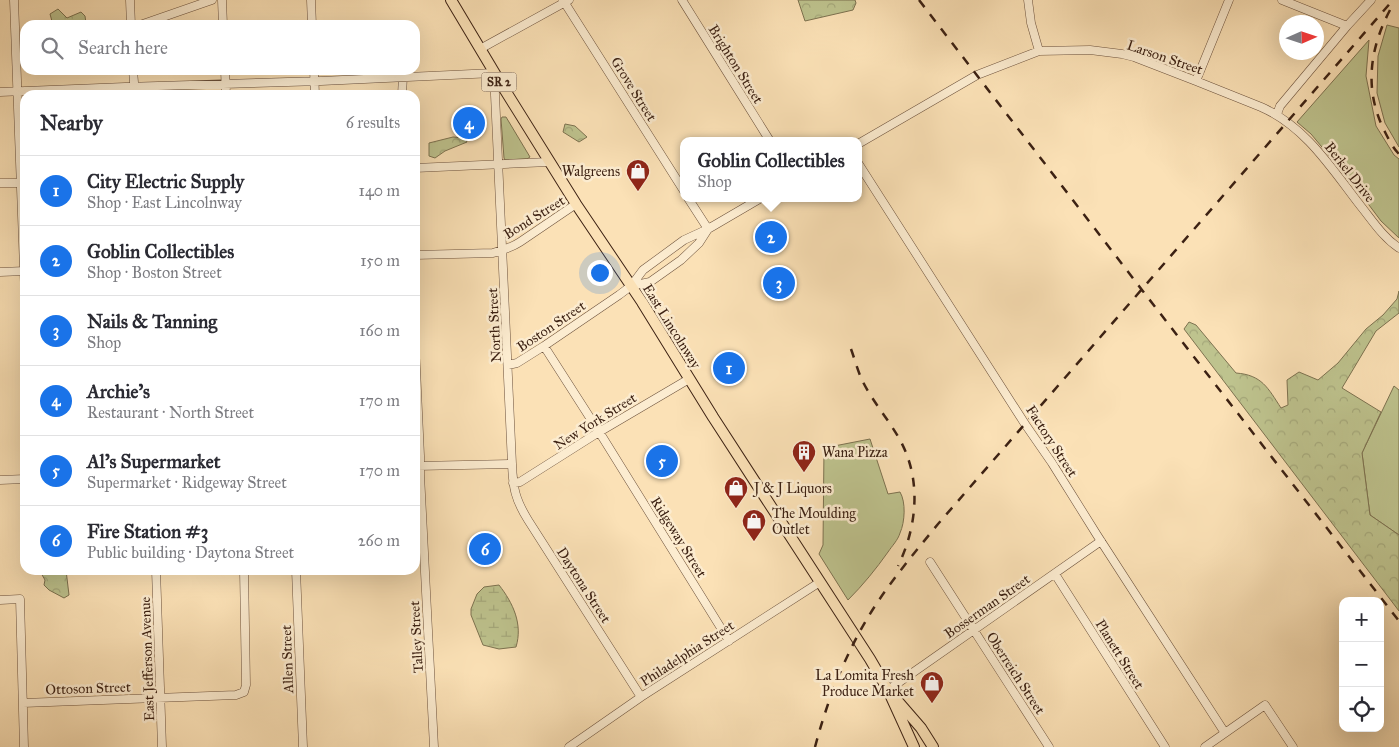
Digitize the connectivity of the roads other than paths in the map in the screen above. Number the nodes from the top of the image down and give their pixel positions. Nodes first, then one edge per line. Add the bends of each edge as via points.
1 (14, 0) edge
2 (130, 0) edge
3 (212, 0) edge
4 (222, 0) edge
5 (311, 0) edge
6 (451, 0) edge
7 (682, 0) edge
8 (1028, 0) edge
9 (1229, 0) edge
10 (1282, 0) edge
11 (1371, 0) edge
12 (565, 1) edge
13 (131, 20) edge
14 (154, 20) edge
15 (223, 20) edge
16 (312, 20) edge
17 (1347, 26) junction
18 (480, 48) junction
19 (1039, 51) junction
20 (494, 73) junction
21 (133, 75) edge
22 (225, 75) edge
23 (314, 75) edge
24 (403, 76) junction
25 (1196, 80) junction
26 (314, 81) junction
27 (226, 84) junction
28 (134, 90) edge
29 (147, 90) edge
30 (226, 90) edge
31 (315, 90) edge
32 (402, 90) edge
33 (0, 92) edge
34 (18, 92) junction
35 (1276, 114) junction
36 (20, 128) edge
37 (768, 137) edge
38 (862, 142) edge
39 (549, 162) junction
40 (498, 165) junction
41 (420, 168) edge
42 (862, 169) edge
43 (20, 182) edge
44 (0, 183) edge
45 (680, 185) edge
46 (691, 202) edge
47 (754, 202) edge
48 (576, 204) junction
49 (708, 229) junction
50 (1399, 248) edge
51 (503, 250) junction
52 (420, 255) edge
53 (20, 271) edge
54 (0, 272) edge
55 (631, 286) junction
56 (544, 346) junction
57 (508, 365) junction
58 (689, 379) junction
59 (599, 432) junction
60 (512, 464) junction
61 (420, 466) edge
62 (20, 479) edge
63 (0, 480) edge
64 (513, 483) junction
65 (420, 501) edge
66 (1101, 541) junction
67 (930, 562) dead end
68 (1054, 574) junction
69 (156, 575) edge
70 (244, 575) edge
71 (296, 575) edge
72 (820, 582) junction
73 (0, 600) edge
74 (974, 630) junction
75 (729, 641) junction
76 (888, 690) junction
77 (641, 697) junction
78 (161, 698) junction
79 (23, 703) junction
80 (1226, 733) junction
81 (24, 747) edge
82 (162, 747) edge
83 (303, 747) edge
84 (434, 747) edge
85 (569, 747) edge
86 (914, 747) edge
87 (933, 747) edge
88 (1049, 747) edge
89 (1165, 747) edge
90 (1205, 747) edge
91 (1293, 747) edge

1 - 34 street
2 - 13 street
3 - 14 street
4 - 15 street
5 - 16 street
6 - 18 main road, East Lincolnway / SR 2
7 - 37 street, Brighton Street
8 - 19 street
9 - 25 street
10 - 17 street
11 - 17 street
12 - 18 street
12 - 45 street, Grove Street
17 - 35 street
18 - 20 main road, East Lincolnway / SR 2
19 - 25 street, Larson Street via 1090,50 1122,54
19 - 38 street via 1003,65 957,92 940,97
20 - 24 street
20 - 39 main road, East Lincolnway / SR 2
20 - 40 street, North Street
21 - 28 street
22 - 27 street
23 - 26 street
24 - 26 street
24 - 32 street
25 - 35 street, Larson Street
26 - 27 street
26 - 31 street
27 - 29 street
27 - 30 street
33 - 34 street
34 - 36 street
35 - 50 street, Berkel Drive via 1312,144 1382,234
39 - 40 street
39 - 48 main road, East Lincolnway / SR 2
40 - 41 street
40 - 51 street, North Street
42 - 66 street, Factory Street
43 - 44 street
46 - 49 street
47 - 49 street, Boston Street
48 - 51 street, Bond Street
48 - 55 main road, East Lincolnway / SR 2
49 - 55 street, Boston Street via 684,240 643,270
49 - 55 street, Boston Street via 681,260 650,282
51 - 52 street, Bond Street
51 - 57 street, North Street
53 - 54 street
55 - 56 street, Boston Street
55 - 58 main road, East Lincolnway / SR 2
56 - 57 street, Boston Street via 517,364
56 - 59 street, Ridgeway Street
57 - 60 street, North Street
58 - 59 street, New York Street
58 - 72 main road, East Lincolnway / SR 2
59 - 64 street, New York Street via 520,482
59 - 75 street, Ridgeway Street
60 - 61 street
60 - 64 street, North Street
62 - 63 street
64 - 77 street, Daytona Street via 525,516
65 - 84 street, Talley Street
66 - 68 street, Bosserman Street
66 - 80 street, Factory Street
67 - 74 street, Oberreich Street
68 - 74 street, Bosserman Street
68 - 89 street, Planett Street
69 - 78 street, East Jefferson Avenue
70 - 78 street, Ottoson Street via 244,692
71 - 83 street, Allen Street
72 - 75 street, Philadelphia Street
72 - 76 main road, East Lincolnway / SR 2
73 - 79 street via 20,599
74 - 76 street, Bosserman Street
74 - 88 street, Oberreich Street
75 - 77 street, Philadelphia Street
76 - 86 main road, East Lincolnway / SR 2
76 - 87 main road, East Lincolnway / SR 2
77 - 85 street, Philadelphia Street
78 - 79 street, Ottoson Street
78 - 82 street, East Jefferson Avenue
79 - 81 street
80 - 90 street
80 - 91 street via 1265,705

